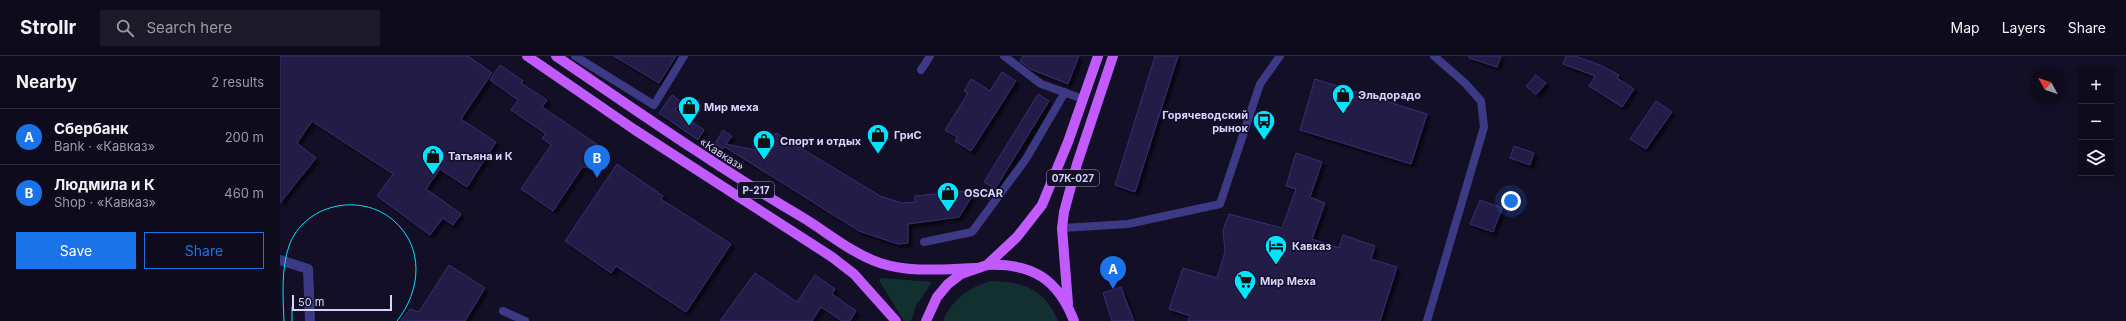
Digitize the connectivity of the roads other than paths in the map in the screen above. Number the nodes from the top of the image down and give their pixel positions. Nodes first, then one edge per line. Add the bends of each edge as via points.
1 (527, 56) edge
2 (556, 56) edge
3 (575, 56) edge
4 (684, 56) edge
5 (930, 56) edge
6 (1004, 56) edge
7 (1098, 56) edge
8 (1114, 56) edge
9 (1280, 56) edge
10 (1434, 56) edge
11 (921, 70) dead end
12 (1065, 92) junction
13 (1083, 99) junction
14 (1062, 228) junction
15 (924, 242) dead end
16 (280, 260) edge
17 (987, 265) junction
18 (976, 268) junction
19 (1068, 304) junction
20 (503, 311) dead end
21 (310, 321) edge
22 (524, 321) edge
23 (896, 321) edge
24 (926, 321) edge
25 (1074, 321) edge
26 (1427, 321) edge

1 - 23 main road, Р-217 via 635,130 832,257 854,274
2 - 18 main road, «Кавказ» / Р-217 via 729,174 818,226 859,254 880,263 914,269
3 - 4 lane via 654,105
5 - 11 lane
6 - 12 lane via 1041,84
7 - 13 main road, 07К-027
8 - 14 main road, 07К-027 via 1077,164
9 - 14 lane via 1260,84 1220,204 1128,224
10 - 26 lane via 1481,101 1484,127
12 - 13 lane
12 - 15 lane via 1026,159 972,232
13 - 17 main road, 07К-027 via 1042,205 1017,238
14 - 19 main road, 07К-027
16 - 21 street via 308,269
17 - 18 main road
17 - 19 main road via 1006,264 1025,268 1043,276
18 - 24 main road via 961,274 948,284 937,297
19 - 25 main road
20 - 22 lane

